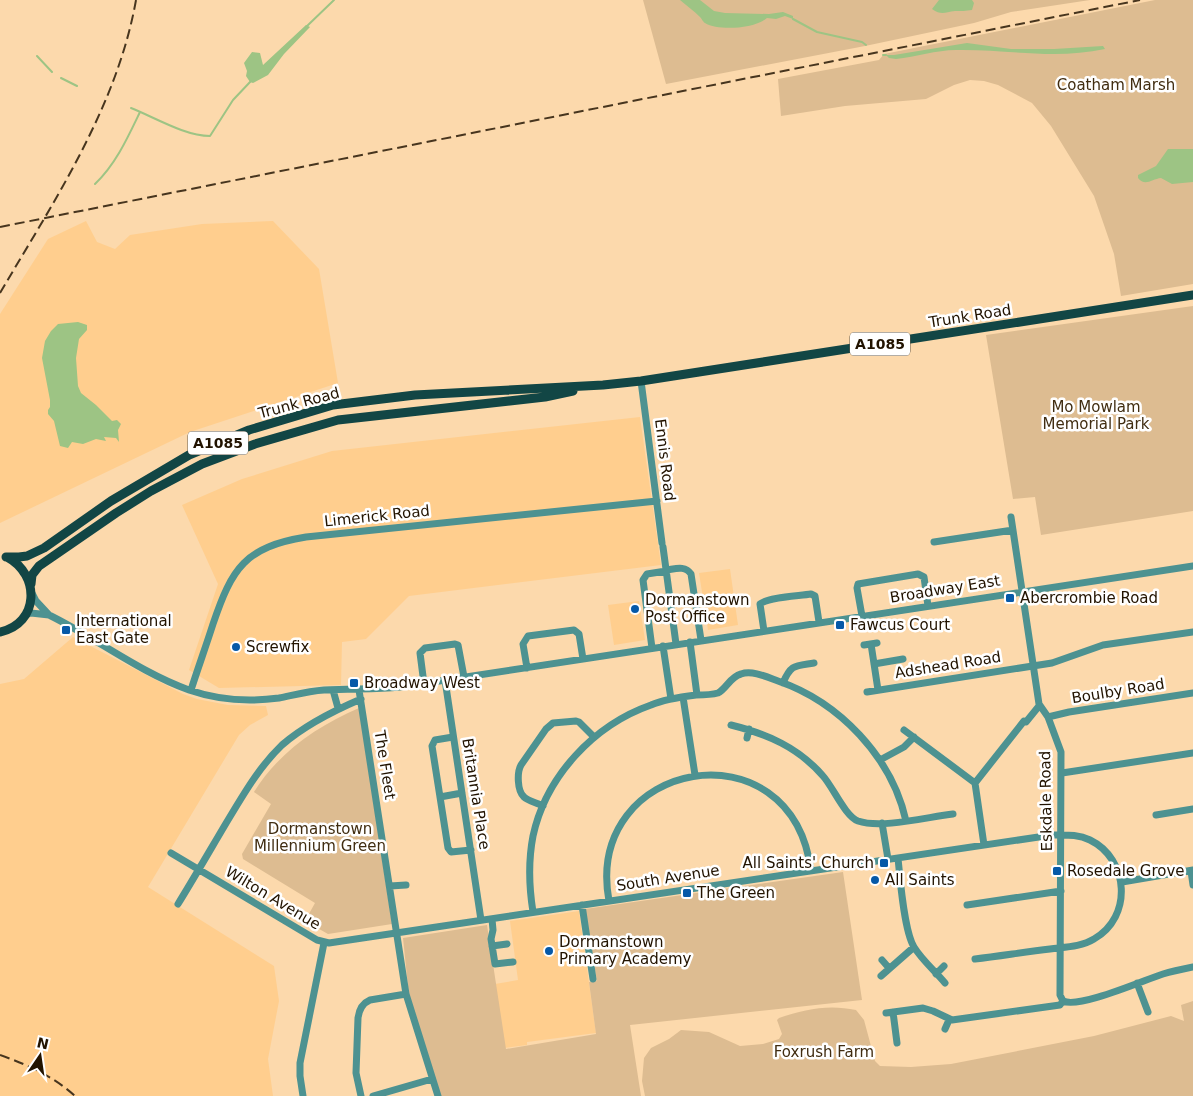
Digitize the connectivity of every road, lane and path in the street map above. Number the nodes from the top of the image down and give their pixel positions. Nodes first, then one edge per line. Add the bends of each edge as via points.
1 (1193, 295) edge
2 (641, 381) junction
3 (603, 386) junction
4 (657, 502) junction
5 (1011, 518) dead end
6 (1013, 530) junction
7 (934, 542) dead end
8 (3, 556) edge
9 (1193, 566) edge
10 (666, 571) junction
11 (31, 588) junction
12 (1022, 592) junction
13 (928, 606) junction
14 (49, 615) junction
15 (25, 616) junction
16 (862, 616) junction
17 (819, 622) junction
18 (764, 631) junction
19 (0, 632) edge
20 (1193, 632) edge
21 (702, 640) junction
22 (690, 642) junction
23 (676, 644) junction
24 (871, 644) dead end
25 (663, 646) junction
26 (652, 648) junction
27 (582, 659) junction
28 (903, 659) dead end
29 (814, 664) dead end
30 (874, 664) junction
31 (1033, 666) junction
32 (526, 668) junction
33 (464, 677) junction
34 (445, 680) junction
35 (783, 683) junction
36 (424, 684) junction
37 (191, 690) junction
38 (333, 690) junction
39 (359, 690) junction
40 (878, 690) junction
41 (867, 692) dead end
42 (1193, 693) edge
43 (697, 695) junction
44 (684, 697) junction
45 (361, 699) junction
46 (671, 699) junction
47 (1039, 706) junction
48 (338, 708) junction
49 (1048, 717) junction
50 (731, 725) dead end
51 (749, 729) junction
52 (904, 730) dead end
53 (453, 737) junction
54 (594, 737) junction
55 (914, 737) junction
56 (747, 738) dead end
57 (1193, 752) edge
58 (880, 760) junction
59 (1062, 773) junction
60 (695, 775) junction
61 (975, 784) junction
62 (462, 793) junction
63 (440, 797) junction
64 (544, 806) junction
65 (940, 806) dead end
66 (1193, 809) edge
67 (953, 814) dead end
68 (941, 815) junction
69 (1156, 815) dead end
70 (906, 821) junction
71 (882, 823) junction
72 (1061, 835) junction
73 (984, 845) junction
74 (471, 850) junction
75 (171, 852) dead end
76 (898, 858) junction
77 (888, 859) junction
78 (199, 869) junction
79 (811, 870) junction
80 (1192, 871) edge
81 (1122, 882) junction
82 (406, 885) dead end
83 (1193, 885) edge
84 (390, 886) junction
85 (1061, 891) junction
86 (609, 901) junction
87 (178, 904) dead end
88 (582, 905) junction
89 (967, 906) dead end
90 (533, 912) junction
91 (492, 919) junction
92 (481, 920) junction
93 (397, 933) junction
94 (324, 943) junction
95 (507, 944) dead end
96 (492, 946) junction
97 (914, 947) junction
98 (1060, 947) junction
99 (974, 959) dead end
100 (882, 960) dead end
101 (513, 962) dead end
102 (944, 966) dead end
103 (1193, 966) edge
104 (889, 968) junction
105 (936, 974) junction
106 (880, 976) dead end
107 (593, 978) dead end
108 (945, 983) dead end
109 (1137, 983) junction
110 (406, 994) junction
111 (1064, 1001) junction
112 (1148, 1012) dead end
113 (949, 1020) junction
114 (946, 1029) dead end
115 (897, 1043) dead end
116 (432, 1079) junction
117 (303, 1096) edge
118 (361, 1096) edge
119 (373, 1096) edge
120 (438, 1096) edge

1 - 2 main road, Trunk Road / A1085
2 - 3 main road, Trunk Road / A1085
2 - 4 street, Ennis Road
3 - 8 main road, Trunk Road / A1085 via 415,395 333,405 249,430 189,455 111,501 44,548 19,558
3 - 11 main road, Trunk Road / A1085 via 545,397 338,420 255,444 202,464 116,513 39,566 32,576
4 - 10 street, Ennis Road
4 - 37 street, Limerick Road via 281,541 256,553 230,579
5 - 6 street
6 - 7 street
6 - 12 street
8 - 11 main road, A1085 via 22,567
9 - 12 street, Broadway East
10 - 21 street via 689,570
10 - 23 street, Ennis Road
10 - 26 street via 647,574 644,580
11 - 14 street via 36,601
11 - 15 main road, A1085 via 31,601
12 - 13 street, Broadway East
12 - 31 street
13 - 16 street, Broadway East
13 - 16 street via 924,577 918,574 858,584
14 - 15 street via 32,613
14 - 37 street via 155,674
15 - 19 main road via 12,628
16 - 17 street, Broadway East
17 - 18 street, Broadway East
17 - 18 street via 815,596 811,594 764,601 760,604
18 - 21 street, Broadway East
20 - 31 street, Adshead Road via 1102,646
21 - 22 street
22 - 23 street
22 - 43 street
23 - 25 street
24 - 30 street
25 - 26 street
25 - 46 street
26 - 27 street
27 - 32 street
27 - 32 street via 579,634 574,630 528,636 523,642
28 - 30 street
29 - 35 street via 792,667
30 - 40 street
31 - 40 street, Adshead Road
31 - 47 street
32 - 33 street
33 - 34 street
33 - 36 street via 458,645 425,648 420,652
34 - 36 street
34 - 53 street, Britannia Place
35 - 43 street via 745,673 733,678 718,693
35 - 58 street via 833,711 861,736
36 - 39 street
37 - 38 street via 225,698 255,700
38 - 39 street
38 - 48 street
39 - 45 street, The Fleet
40 - 41 street, Adshead Road
42 - 49 street, Boulby Road
43 - 44 street
44 - 46 street
44 - 60 street
45 - 48 street
45 - 84 street, The Fleet
46 - 54 street via 627,715
47 - 49 street, Eskdale Road
47 - 61 street via 1026,722 1024,720
48 - 78 street via 293,737 262,766
49 - 59 street, Eskdale Road via 1059,745
50 - 51 street
51 - 56 street
51 - 71 street via 788,746 811,763 850,816 860,822
52 - 55 street
53 - 62 street, Britannia Place
53 - 63 street via 435,740 432,744
54 - 64 street via 564,769
54 - 64 street via 576,721 553,723 546,729 518,772 520,792
55 - 58 street
55 - 61 street
57 - 59 street
58 - 70 street via 897,790
59 - 72 street, Eskdale Road
60 - 79 street via 730,776 758,786 775,798 799,829
60 - 86 street via 670,783 643,798 624,820 615,834 608,861
61 - 73 street
62 - 63 street
62 - 74 street, Britannia Place
63 - 74 street via 449,850
64 - 90 street via 531,849
65 - 68 street
66 - 69 street
67 - 68 street
68 - 70 street
70 - 71 street
71 - 77 street
72 - 73 street, South Avenue
72 - 81 street, South Avenue via 1082,836 1099,845 1113,861
72 - 85 street, Eskdale Road
73 - 76 street, South Avenue
74 - 92 street, Britannia Place
75 - 78 street, Wilton Avenue
76 - 77 street, South Avenue
76 - 97 street via 908,932
77 - 79 street, South Avenue
78 - 87 street
78 - 94 street, Wilton Avenue
79 - 86 street, South Avenue
80 - 81 street
80 - 83 street
81 - 98 street via 1121,902 1107,929 1084,944
82 - 84 street
84 - 93 street, The Fleet
85 - 89 street
85 - 98 street, Eskdale Road
86 - 88 street, South Avenue
88 - 90 street, South Avenue
88 - 107 street
90 - 91 street, South Avenue
91 - 92 street, South Avenue
91 - 96 street
92 - 93 street, South Avenue
93 - 94 street, Wilton Avenue
93 - 110 street, The Fleet
94 - 117 street via 300,1063
95 - 96 street
96 - 101 street via 495,964
97 - 104 street
97 - 105 street
98 - 99 street
98 - 111 street, Eskdale Road via 1060,994
100 - 104 street
102 - 105 street
103 - 109 street
104 - 106 street
105 - 108 street
109 - 111 street via 1072,1004
109 - 112 street
110 - 116 street, The Fleet
110 - 118 street via 370,1000 360,1009 356,1073
111 - 113 street via 1060,1005
113 - 114 street
113 - 115 street via 923,1008 890,1012
116 - 119 street
116 - 120 street, The Fleet

